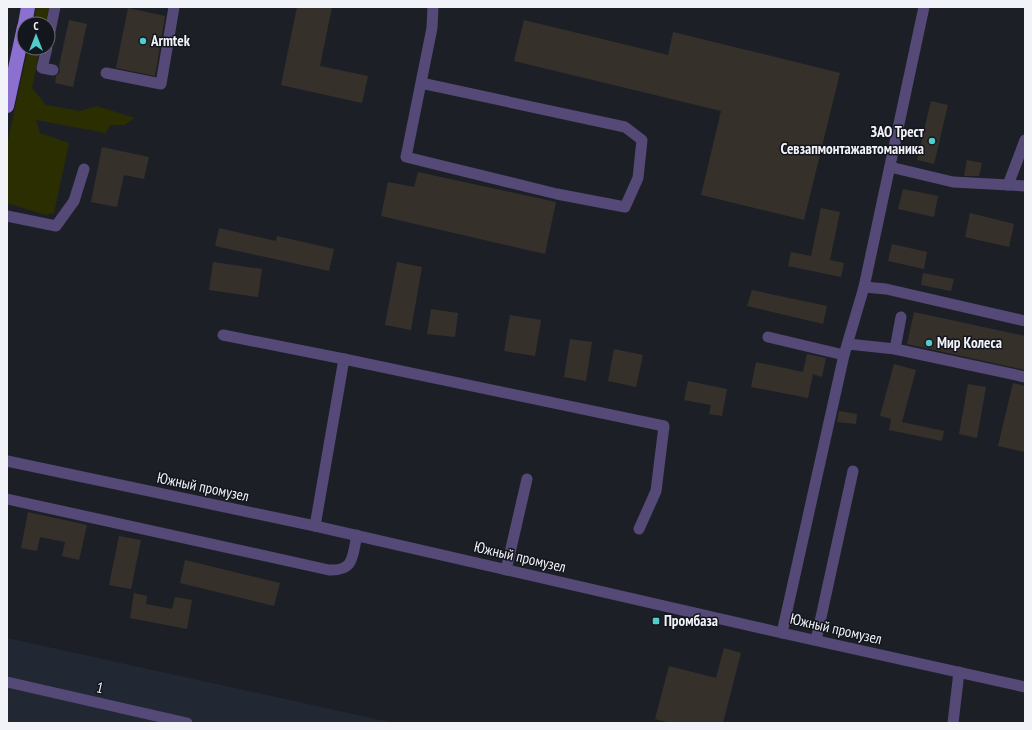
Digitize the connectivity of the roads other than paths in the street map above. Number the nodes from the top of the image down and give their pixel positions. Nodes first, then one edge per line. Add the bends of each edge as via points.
1 (174, 7) edge
2 (433, 7) edge
3 (924, 7) edge
4 (17, 56) edge
5 (45, 56) edge
6 (53, 70) dead end
7 (106, 73) dead end
8 (421, 83) junction
9 (7, 106) edge
10 (1025, 140) edge
11 (890, 167) junction
12 (84, 169) dead end
13 (1008, 184) junction
14 (1025, 186) edge
15 (7, 216) edge
16 (864, 287) junction
17 (901, 317) dead end
18 (1025, 321) edge
19 (223, 335) dead end
20 (768, 338) dead end
21 (848, 344) junction
22 (895, 349) junction
23 (844, 355) junction
24 (344, 359) junction
25 (1025, 377) edge
26 (7, 461) edge
27 (853, 471) dead end
28 (527, 479) dead end
29 (7, 499) edge
30 (315, 526) junction
31 (639, 529) dead end
32 (356, 535) junction
33 (506, 570) junction
34 (782, 633) junction
35 (816, 640) junction
36 (959, 672) junction
37 (7, 682) edge
38 (1025, 687) edge
39 (186, 723) edge
40 (953, 723) edge

1 - 7 street via 161,84
2 - 8 street via 432,28
3 - 11 street
4 - 9 main road
5 - 6 street via 42,68
8 - 8 street via 625,127 642,140 638,178 625,207 557,194 406,157
10 - 13 street
11 - 13 street via 953,182
11 - 16 street
12 - 15 street via 74,201 56,226
13 - 14 street
16 - 18 street via 886,289
16 - 21 street
17 - 22 street
19 - 24 street
20 - 23 street
21 - 22 street
21 - 23 street
22 - 25 street
23 - 34 street
24 - 30 street
24 - 31 street via 664,426 656,491
26 - 30 street, Южный промузел
27 - 35 street
28 - 33 street
29 - 32 street via 329,570 339,570 350,564
30 - 32 street, Южный промузел
32 - 33 street, Южный промузел
33 - 34 street, Южный промузел
34 - 35 street, Южный промузел
35 - 36 street, Южный промузел
36 - 38 street, Южный промузел
36 - 40 street
37 - 39 street, 1 / 1

